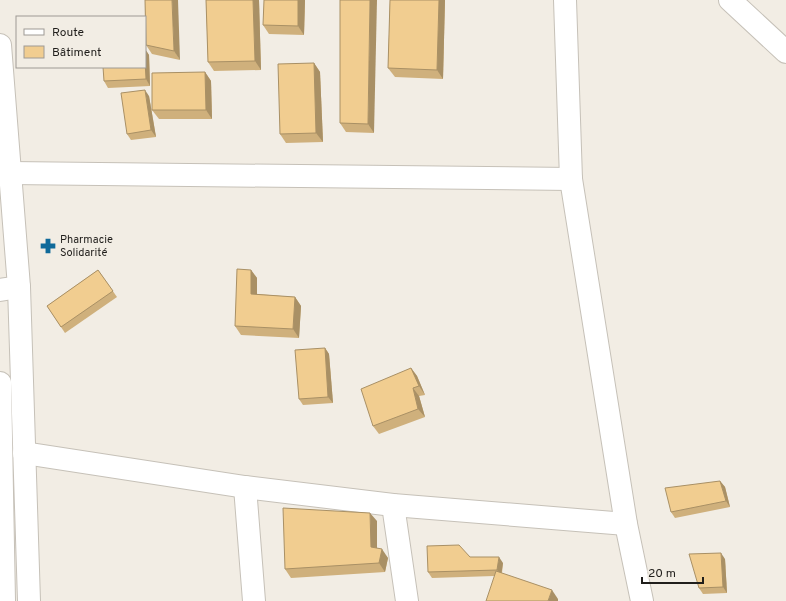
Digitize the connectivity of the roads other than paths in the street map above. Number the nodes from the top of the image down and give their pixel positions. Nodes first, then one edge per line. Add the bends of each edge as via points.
1 (565, 0) edge
2 (730, 0) edge
3 (0, 45) edge
4 (786, 52) edge
5 (10, 173) junction
6 (571, 179) junction
7 (9, 288) edge
8 (0, 383) edge
9 (24, 453) junction
10 (245, 487) junction
11 (394, 505) junction
12 (626, 524) junction
13 (4, 601) edge
14 (29, 601) edge
15 (254, 601) edge
16 (407, 601) edge
17 (642, 601) edge

1 - 6 street
2 - 4 street
3 - 5 street
5 - 6 street
5 - 7 street
6 - 12 street
7 - 9 street
8 - 13 street
9 - 10 street
9 - 14 street
10 - 11 street
10 - 15 street
11 - 12 street
11 - 16 street
12 - 17 street

